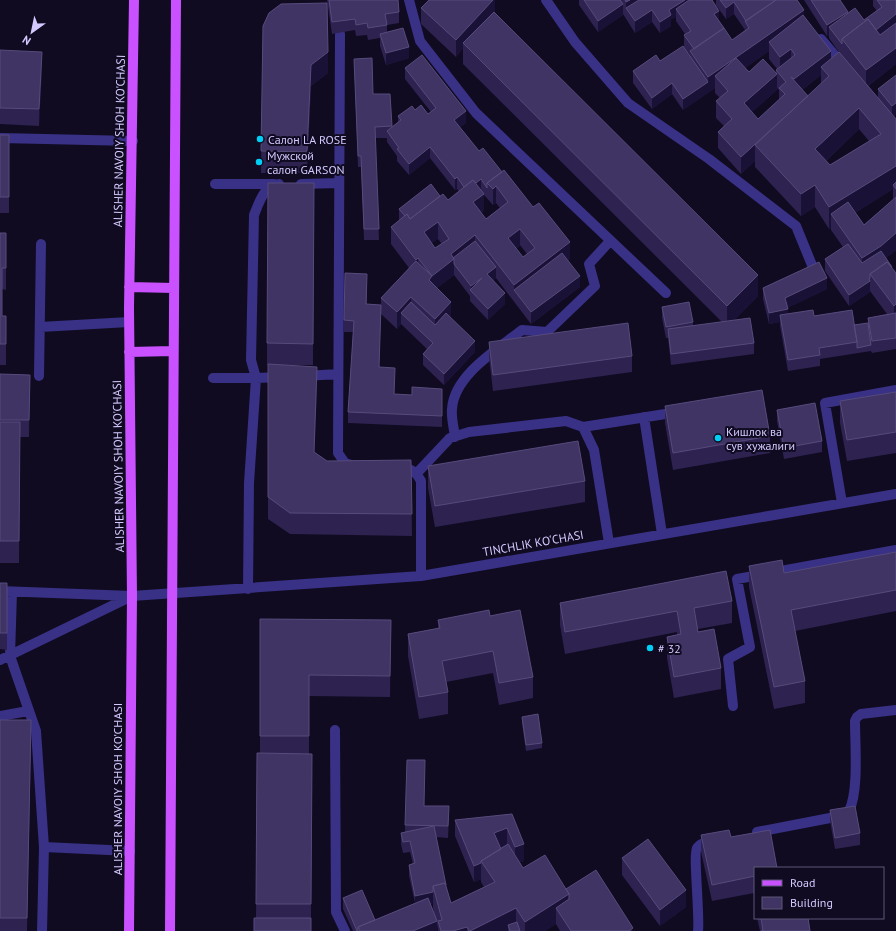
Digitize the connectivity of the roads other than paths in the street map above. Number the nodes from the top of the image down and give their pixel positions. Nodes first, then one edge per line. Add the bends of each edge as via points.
1 (134, 0) edge
2 (176, 0) edge
3 (409, 0) edge
4 (546, 0) edge
5 (815, 31) edge
6 (340, 34) dead end
7 (850, 74) edge
8 (0, 138) edge
9 (132, 141) junction
10 (339, 183) junction
11 (215, 184) dead end
12 (274, 184) junction
13 (610, 241) junction
14 (41, 244) dead end
15 (814, 270) edge
16 (129, 287) junction
17 (174, 288) junction
18 (666, 293) dead end
19 (129, 322) junction
20 (40, 327) junction
21 (173, 351) junction
22 (130, 352) junction
23 (338, 374) junction
24 (39, 376) dead end
25 (213, 378) dead end
26 (256, 378) junction
27 (896, 390) edge
28 (685, 410) edge
29 (644, 417) junction
30 (583, 427) junction
31 (454, 437) junction
32 (365, 467) edge
33 (387, 468) edge
34 (417, 473) junction
35 (896, 494) edge
36 (842, 503) junction
37 (662, 534) junction
38 (609, 543) junction
39 (896, 550) edge
40 (421, 576) junction
41 (248, 589) junction
42 (0, 591) edge
43 (12, 592) junction
44 (172, 594) junction
45 (132, 596) junction
46 (10, 656) junction
47 (0, 660) edge
48 (733, 706) dead end
49 (896, 710) edge
50 (28, 711) junction
51 (0, 716) edge
52 (335, 730) dead end
53 (744, 835) edge
54 (722, 840) edge
55 (44, 847) junction
56 (130, 851) junction
57 (42, 931) edge
58 (129, 931) edge
59 (170, 931) edge
60 (345, 931) edge
61 (698, 931) edge

1 - 9 main road, ALISHER NAVOIY SHOH KO'CHASI
2 - 17 main road
3 - 13 street via 420,41 476,113
4 - 15 street via 575,42 628,103 709,159 796,226
5 - 7 street
6 - 10 street
8 - 9 street
9 - 16 main road, ALISHER NAVOIY SHOH KO'CHASI
10 - 12 street
10 - 23 street
11 - 12 street
12 - 26 street via 263,194 254,215 251,360
13 - 18 street
13 - 31 street via 589,264 595,286 547,332 522,330 463,380 452,408
14 - 20 street
16 - 17 main road
16 - 19 main road, ALISHER NAVOIY SHOH KO'CHASI
17 - 21 main road
19 - 20 street
19 - 22 main road, ALISHER NAVOIY SHOH KO'CHASI
20 - 24 street
21 - 22 main road
21 - 44 main road
22 - 45 main road, ALISHER NAVOIY SHOH KO'CHASI
23 - 26 street
23 - 32 street via 338,453 345,463
25 - 26 street
26 - 41 street via 249,483
27 - 36 street via 825,403
28 - 29 street
29 - 30 street
29 - 37 street
30 - 31 street via 566,421 469,432
30 - 38 street via 594,450
31 - 34 street via 450,438
33 - 34 street via 409,468
34 - 40 street via 421,481
35 - 36 street, TINCHLIK KО‘CHASI
36 - 37 street, TINCHLIK KО‘CHASI
37 - 38 street, TINCHLIK KО‘CHASI
38 - 40 street, TINCHLIK KО‘CHASI
39 - 48 street via 737,579 750,647 728,659
40 - 41 street, TINCHLIK KО‘CHASI
41 - 44 street, TINCHLIK KО‘CHASI
42 - 43 street, TINCHLIK KО‘CHASI
43 - 45 street, TINCHLIK KО‘CHASI
43 - 46 street
44 - 45 street, TINCHLIK KО‘CHASI
44 - 59 main road
45 - 46 street
45 - 56 main road, ALISHER NAVOIY SHOH KO'CHASI
46 - 47 street
46 - 50 street
49 - 53 street via 861,714 855,721 854,789 849,811 830,818
50 - 51 street
50 - 55 street via 36,731
52 - 60 street via 336,912
54 - 61 street via 702,843 695,853
55 - 56 street
55 - 57 street
56 - 58 main road, ALISHER NAVOIY SHOH KO'CHASI

